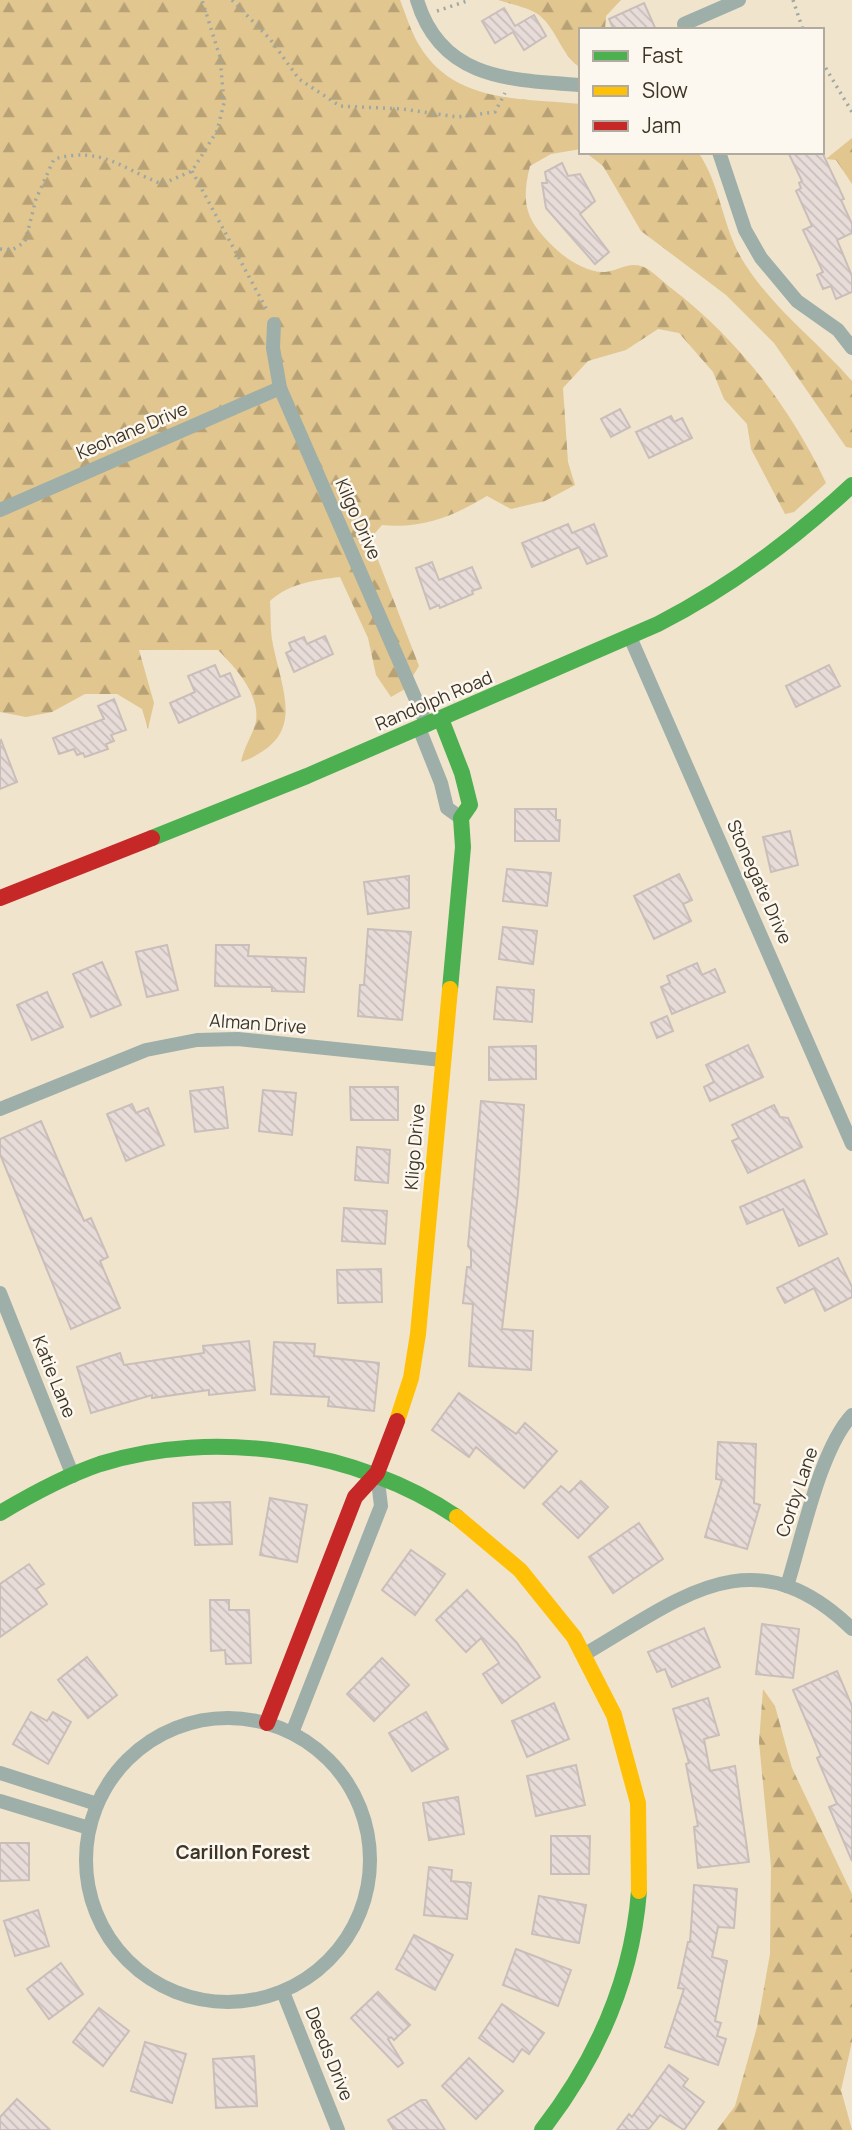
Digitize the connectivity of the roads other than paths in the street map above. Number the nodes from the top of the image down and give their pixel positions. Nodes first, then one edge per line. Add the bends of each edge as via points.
1 (417, 0) edge
2 (738, 0) edge
3 (685, 28) edge
4 (579, 85) edge
5 (720, 154) edge
6 (274, 324) road end
7 (845, 330) edge
8 (852, 348) edge
9 (280, 388) junction
10 (852, 485) edge
11 (0, 510) edge
12 (630, 637) junction
13 (429, 724) junction
14 (461, 818) junction
15 (0, 898) edge
16 (442, 1060) junction
17 (0, 1108) edge
18 (852, 1144) edge
19 (0, 1293) edge
20 (852, 1415) edge
21 (377, 1473) junction
22 (73, 1476) junction
23 (0, 1513) edge
24 (787, 1586) junction
25 (852, 1629) edge
26 (584, 1654) junction
27 (267, 1723) junction
28 (292, 1733) junction
29 (0, 1773) edge
30 (0, 1801) edge
31 (97, 1804) junction
32 (89, 1828) junction
33 (283, 1992) junction
34 (338, 2130) edge
35 (542, 2130) edge

1 - 4 street via 438,42 479,71 512,80
2 - 3 street via 684,24
5 - 7 street via 745,230 761,258 797,301
6 - 9 street, Kilgo Drive
7 - 8 street
9 - 11 street, Keohane Drive
9 - 13 street, Kilgo Drive
10 - 12 street, Randolph Road via 745,575
12 - 13 street, Randolph Road
12 - 18 street, Stonegate Drive
13 - 14 street via 447,808
13 - 14 street, Kligo Drive via 469,794 470,805
13 - 15 street, Randolph Road
14 - 16 street, Kligo Drive via 463,847
16 - 17 street, Alman Drive via 197,1040 146,1051
16 - 21 street, Kligo Drive via 418,1334 411,1378
19 - 22 street, Katie Lane
20 - 24 street, Corby Lane via 825,1463
21 - 22 street via 332,1458 241,1445 186,1446 117,1459
21 - 26 street via 463,1519 517,1564 576,1637
21 - 27 street, Kligo Drive via 355,1497
21 - 28 street, Kligo Drive via 381,1506
22 - 23 street via 41,1488
24 - 25 street via 835,1612
24 - 26 street via 765,1580 710,1584 688,1592
26 - 35 street via 619,1724 638,1805 641,1899 626,1975 599,2046 569,2098
27 - 28 street
27 - 31 street via 240,1718 197,1721 153,1738 121,1766
28 - 33 street via 322,1753 347,1782 363,1816 371,1856 360,1916 340,1949 311,1977
29 - 31 street
30 - 32 street
31 - 32 street
32 - 33 street via 86,1873 96,1916 111,1943 141,1970 179,1991 218,2000
33 - 34 street, Deeds Drive

